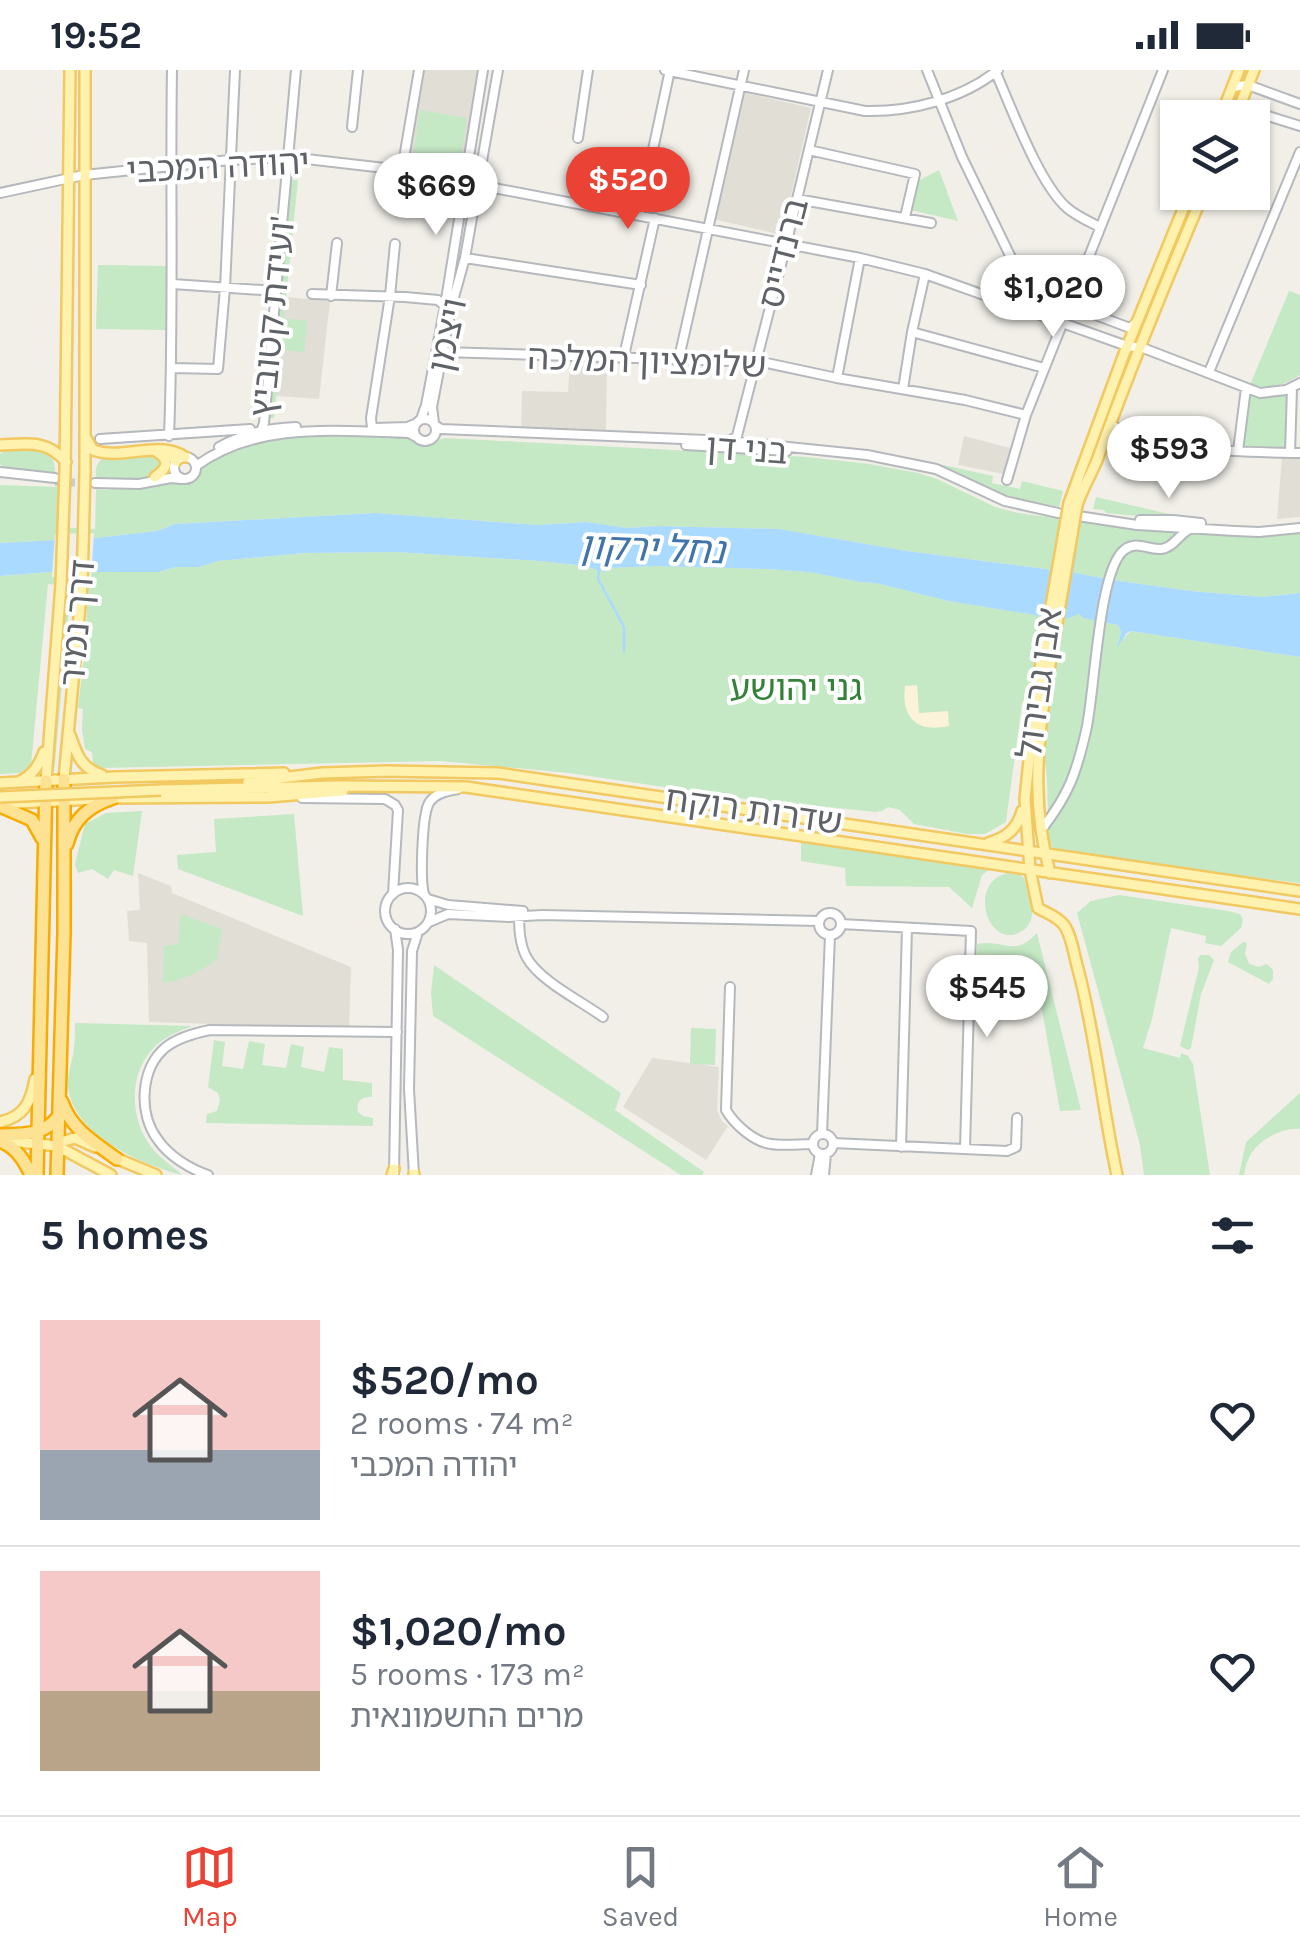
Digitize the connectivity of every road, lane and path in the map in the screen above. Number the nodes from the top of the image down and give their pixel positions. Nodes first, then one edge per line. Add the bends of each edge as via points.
1 (70, 70) edge
2 (84, 70) edge
3 (172, 70) edge
4 (235, 70) edge
5 (296, 70) edge
6 (358, 70) edge
7 (419, 70) edge
8 (483, 70) edge
9 (498, 70) edge
10 (588, 70) edge
11 (669, 70) edge
12 (744, 70) edge
13 (828, 70) edge
14 (927, 70) edge
15 (1164, 70) edge
16 (1239, 70) edge
17 (1254, 70) edge
18 (997, 71) edge
19 (742, 84) junction
20 (1248, 85) junction
21 (1232, 87) junction
22 (940, 100) junction
23 (1227, 100) edge
24 (1242, 100) edge
25 (820, 101) junction
26 (1300, 104) edge
27 (1270, 117) edge
28 (1300, 126) edge
29 (352, 127) dead end
30 (578, 138) dead end
31 (809, 150) junction
32 (1300, 152) edge
33 (289, 157) junction
34 (230, 160) junction
35 (170, 166) junction
36 (402, 170) junction
37 (76, 177) junction
38 (464, 182) junction
39 (479, 184) junction
40 (0, 194) edge
41 (797, 198) junction
42 (1183, 210) edge
43 (1196, 210) edge
44 (639, 215) junction
45 (905, 217) junction
46 (656, 218) junction
47 (932, 223) dead end
48 (1100, 227) junction
49 (708, 229) junction
50 (338, 243) dead end
51 (395, 244) dead end
52 (786, 245) junction
53 (465, 258) junction
54 (860, 258) junction
55 (925, 274) junction
56 (1020, 276) junction
57 (173, 284) junction
58 (641, 285) junction
59 (225, 288) junction
60 (276, 291) junction
61 (312, 294) dead end
62 (331, 296) junction
63 (390, 296) junction
64 (993, 298) junction
65 (1068, 305) junction
66 (448, 307) junction
67 (1137, 322) junction
68 (1062, 323) junction
69 (912, 332) junction
70 (1127, 346) junction
71 (1139, 347) junction
72 (444, 352) junction
73 (624, 356) junction
74 (681, 358) junction
75 (756, 361) junction
76 (172, 368) junction
77 (1044, 368) junction
78 (1209, 372) junction
79 (837, 378) junction
80 (1296, 385) edge
81 (1246, 388) junction
82 (903, 390) junction
83 (1026, 415) junction
84 (418, 422) junction
85 (435, 425) junction
86 (1110, 425) junction
87 (372, 428) junction
88 (265, 429) junction
89 (84, 436) junction
90 (168, 436) junction
91 (434, 437) junction
92 (418, 438) junction
93 (100, 439) dead end
94 (737, 439) junction
95 (250, 440) junction
96 (1, 445) edge
97 (748, 449) junction
98 (154, 451) junction
99 (1238, 451) junction
100 (1295, 453) edge
101 (106, 454) junction
102 (185, 463) junction
103 (66, 467) junction
104 (85, 472) junction
105 (0, 475) edge
106 (156, 477) junction
107 (181, 479) junction
108 (55, 480) tunnel mouth
109 (1007, 480) dead end
110 (1075, 508) junction
111 (1163, 520) junction
112 (1116, 521) junction
113 (1173, 527) junction
114 (1192, 528) junction
115 (1214, 528) junction
116 (1300, 528) edge
117 (1172, 544) junction
118 (1040, 693) junction
119 (68, 729) junction
120 (49, 730) junction
121 (322, 773) junction
122 (115, 777) junction
123 (64, 779) junction
124 (46, 780) junction
125 (17, 782) junction
126 (0, 783) edge
127 (431, 786) junction
128 (206, 788) junction
129 (466, 788) junction
130 (268, 797) junction
131 (113, 798) junction
132 (1025, 799) junction
133 (63, 801) junction
134 (45, 802) junction
135 (0, 803) edge
136 (1042, 829) junction
137 (45, 842) junction
138 (983, 844) junction
139 (1028, 850) junction
140 (1045, 853) junction
141 (64, 858) junction
142 (1030, 870) junction
143 (1050, 873) junction
144 (1300, 892) edge
145 (393, 894) junction
146 (426, 896) junction
147 (1300, 908) edge
148 (482, 912) junction
149 (519, 914) junction
150 (819, 921) junction
151 (428, 922) junction
152 (842, 924) junction
153 (907, 928) junction
154 (395, 930) junction
155 (418, 932) junction
156 (830, 935) junction
157 (730, 988) dead end
158 (603, 1017) dead end
159 (397, 1032) junction
160 (38, 1061) junction
161 (59, 1092) junction
162 (58, 1117) junction
163 (1017, 1118) dead end
164 (0, 1122) edge
165 (822, 1134) junction
166 (0, 1138) edge
167 (38, 1138) junction
168 (813, 1144) junction
169 (833, 1144) junction
170 (58, 1146) junction
171 (901, 1147) junction
172 (965, 1149) junction
173 (823, 1154) junction
174 (117, 1159) junction
175 (393, 1173) edge
176 (35, 1175) edge
177 (57, 1175) edge
178 (111, 1175) edge
179 (156, 1175) edge
180 (208, 1175) edge
181 (414, 1175) edge
182 (820, 1175) edge
183 (1117, 1175) edge

1 - 37 main road, דרך נמיר
2 - 37 main road, דרך נמיר
3 - 35 street
4 - 34 street
5 - 33 street, ועידת קטוביץ'
6 - 29 street
7 - 36 street
8 - 38 street, ויצמן
9 - 39 street, ויצמן
10 - 30 street
11 - 19 street
11 - 44 street
12 - 19 street
13 - 25 street, ברנדייס
14 - 22 street
15 - 48 street
16 - 21 main road
17 - 20 main road
18 - 22 street
18 - 48 street via 1045,181 1070,211
19 - 25 street
19 - 49 street
20 - 21 street
20 - 24 main road
20 - 26 street
21 - 23 main road
22 - 25 street via 886,112
22 - 56 street
25 - 31 street, ברנדייס
27 - 28 street
31 - 41 street, ברנדייס
31 - 45 street via 914,174
32 - 78 street
33 - 34 street, יהודה המכבי
33 - 36 street, יהודה המכבי
33 - 60 street, ועידת קטוביץ'
34 - 35 street, יהודה המכבי
34 - 59 street
35 - 37 street, יהודה המכבי
35 - 57 street
36 - 38 street, יהודה המכבי
37 - 40 street, יהודה המכבי
37 - 89 main road, דרך נמיר
37 - 103 main road, דרך נמיר
38 - 39 street, יהודה המכבי
38 - 66 street, ויצמן
39 - 44 street, יהודה המכבי
39 - 53 street, ויצמן
41 - 45 street
41 - 52 street, ברנדייס
42 - 67 main road, אבן גבירול
43 - 71 main road, אבן גבירול
44 - 46 street, יהודה המכבי
45 - 47 street
46 - 49 street, יהודה המכבי
46 - 58 street
48 - 65 street
49 - 52 street, יהודה המכבי
49 - 74 street
50 - 62 street
51 - 63 street
52 - 54 street, יהודה המכבי
52 - 75 street, ברנדייס
53 - 58 street
53 - 66 street, ויצמן
54 - 55 street, יהודה המכבי
54 - 79 street
55 - 64 street, יהודה המכבי
55 - 69 street
56 - 64 street via 1007,278
56 - 65 street
57 - 59 street
57 - 76 street
58 - 73 street
59 - 60 street
59 - 76 street via 218,368
60 - 88 street, ועידת קטוביץ'
61 - 62 street
62 - 63 street
63 - 66 street via 438,300
63 - 87 street
64 - 68 street, יהודה המכבי
65 - 67 street via 1130,328
65 - 68 street
66 - 72 street, ויצמן
66 - 84 street, ויצמן
67 - 70 main road, אבן גבירול
68 - 70 street, יהודה המכבי
68 - 77 street
69 - 77 street
69 - 82 street
70 - 71 street, יהודה המכבי
70 - 110 main road, אבן גבירול
71 - 78 street, יהודה המכבי
71 - 86 main road, אבן גבירול
72 - 73 street, שלומציון המלכה
72 - 85 street, ויצמן via 432,407
73 - 74 street, שלומציון המלכה
74 - 75 street, שלומציון המלכה
75 - 79 street, שלומציון המלכה
75 - 94 street, ברנדייס
76 - 90 street
77 - 83 street
78 - 81 street, יהודה המכבי
79 - 82 street, שלומציון המלכה
80 - 81 street via 1268,393
80 - 100 street
81 - 99 street
82 - 83 street, שלומציון המלכה
83 - 109 street
84 - 85 street
84 - 87 street
84 - 92 street
85 - 91 street
85 - 94 street, בני דן
86 - 99 street via 1150,440
86 - 110 main road, אבן גבירול
87 - 88 street
88 - 90 street
88 - 95 street, ועידת קטוביץ'
88 - 102 street
89 - 101 main road via 93,450
89 - 104 main road, דרך נמיר
90 - 93 street
91 - 92 street
91 - 97 street, בני דן
92 - 95 street via 296,431
94 - 97 street
94 - 97 street, בני דן via 902,460 936,469 1005,501 1055,513 1004,505 901,465
95 - 102 street
96 - 103 main road via 44,445
98 - 101 main road
98 - 102 main road via 173,450
98 - 106 main road via 166,462
99 - 100 street
101 - 104 main road
102 - 106 street
102 - 107 street via 176,474
102 - 107 street via 195,473
103 - 120 main road, דרך נמיר, bridge
104 - 119 main road, דרך נמיר, bridge
105 - 108 street
106 - 107 street via 95,482
110 - 112 street
110 - 118 main road, אבן גבירול, bridge
111 - 112 street
111 - 113 street
111 - 115 street
112 - 113 street
113 - 114 street
113 - 117 street
114 - 115 street
114 - 117 street
115 - 116 street
117 - 136 street via 1132,546 1111,570 1078,761 1068,793
118 - 132 main road, אבן גבירול
118 - 136 main road, אבן גבירול via 1036,770
119 - 122 main road via 82,763
119 - 123 main road, דרך נמיר
120 - 124 main road, דרך נמיר
120 - 125 main road via 38,767
121 - 122 main road
121 - 128 main road, שדרות רוקח
121 - 138 main road, שדרות רוקח via 498,773
122 - 123 main road
123 - 124 main road
123 - 133 highway, דרך נמיר
124 - 125 main road
124 - 134 highway, דרך נמיר
125 - 126 main road
127 - 128 main road, שדרות רוקח
127 - 129 main road, שדרות רוקח
127 - 130 main road
128 - 135 main road, שדרות רוקח, bridge
129 - 142 main road, שדרות רוקח
129 - 146 street via 437,795 428,805
130 - 131 main road
130 - 145 street via 392,802 398,810
131 - 133 main road
131 - 141 highway via 78,820
132 - 138 main road via 1012,830
132 - 139 main road, אבן גבירול
133 - 134 main road
133 - 141 highway, דרך נמיר
134 - 135 main road
134 - 137 highway, דרך נמיר
135 - 137 highway via 32,820
136 - 140 main road, אבן גבירול
137 - 160 highway, דרך נמיר
138 - 139 main road, שדרות רוקח
139 - 140 main road, שדרות רוקח
139 - 142 main road, אבן גבירול
140 - 143 main road, אבן גבירול
140 - 144 main road, שדרות רוקח
141 - 161 highway, דרך נמיר
142 - 143 main road, שדרות רוקח
142 - 183 main road, אבן גבירול via 1038,908 1059,920 1070,942 1090,1014
143 - 147 main road, שדרות רוקח
145 - 146 street via 412,888
145 - 154 street via 385,912
146 - 148 street
146 - 151 street
148 - 149 street
148 - 151 street
149 - 150 street
149 - 158 street via 522,946 536,969
150 - 152 street via 833,912
150 - 156 street
151 - 155 street
152 - 153 street
152 - 156 street
153 - 171 street
153 - 172 street via 971,931
154 - 155 street
154 - 159 street
155 - 181 street via 408,1089
156 - 165 street
157 - 168 street via 728,1116 769,1144
159 - 175 street
159 - 180 street via 210,1030 168,1044 146,1078 148,1122 160,1144
160 - 164 main road via 27,1105 19,1116
160 - 167 highway, דרך נמיר
161 - 162 highway, דרך נמיר
161 - 174 highway via 76,1127
162 - 167 highway
162 - 170 highway, דרך נמיר
163 - 172 street via 1016,1146
165 - 168 street
165 - 169 street
166 - 167 highway
166 - 176 highway
167 - 170 highway
167 - 176 highway, דרך נמיר
168 - 173 street
169 - 171 street
169 - 173 street
170 - 174 main road via 75,1138
170 - 176 highway
170 - 177 highway, דרך נמיר
170 - 178 main road
171 - 172 street
173 - 182 street
174 - 179 main road

